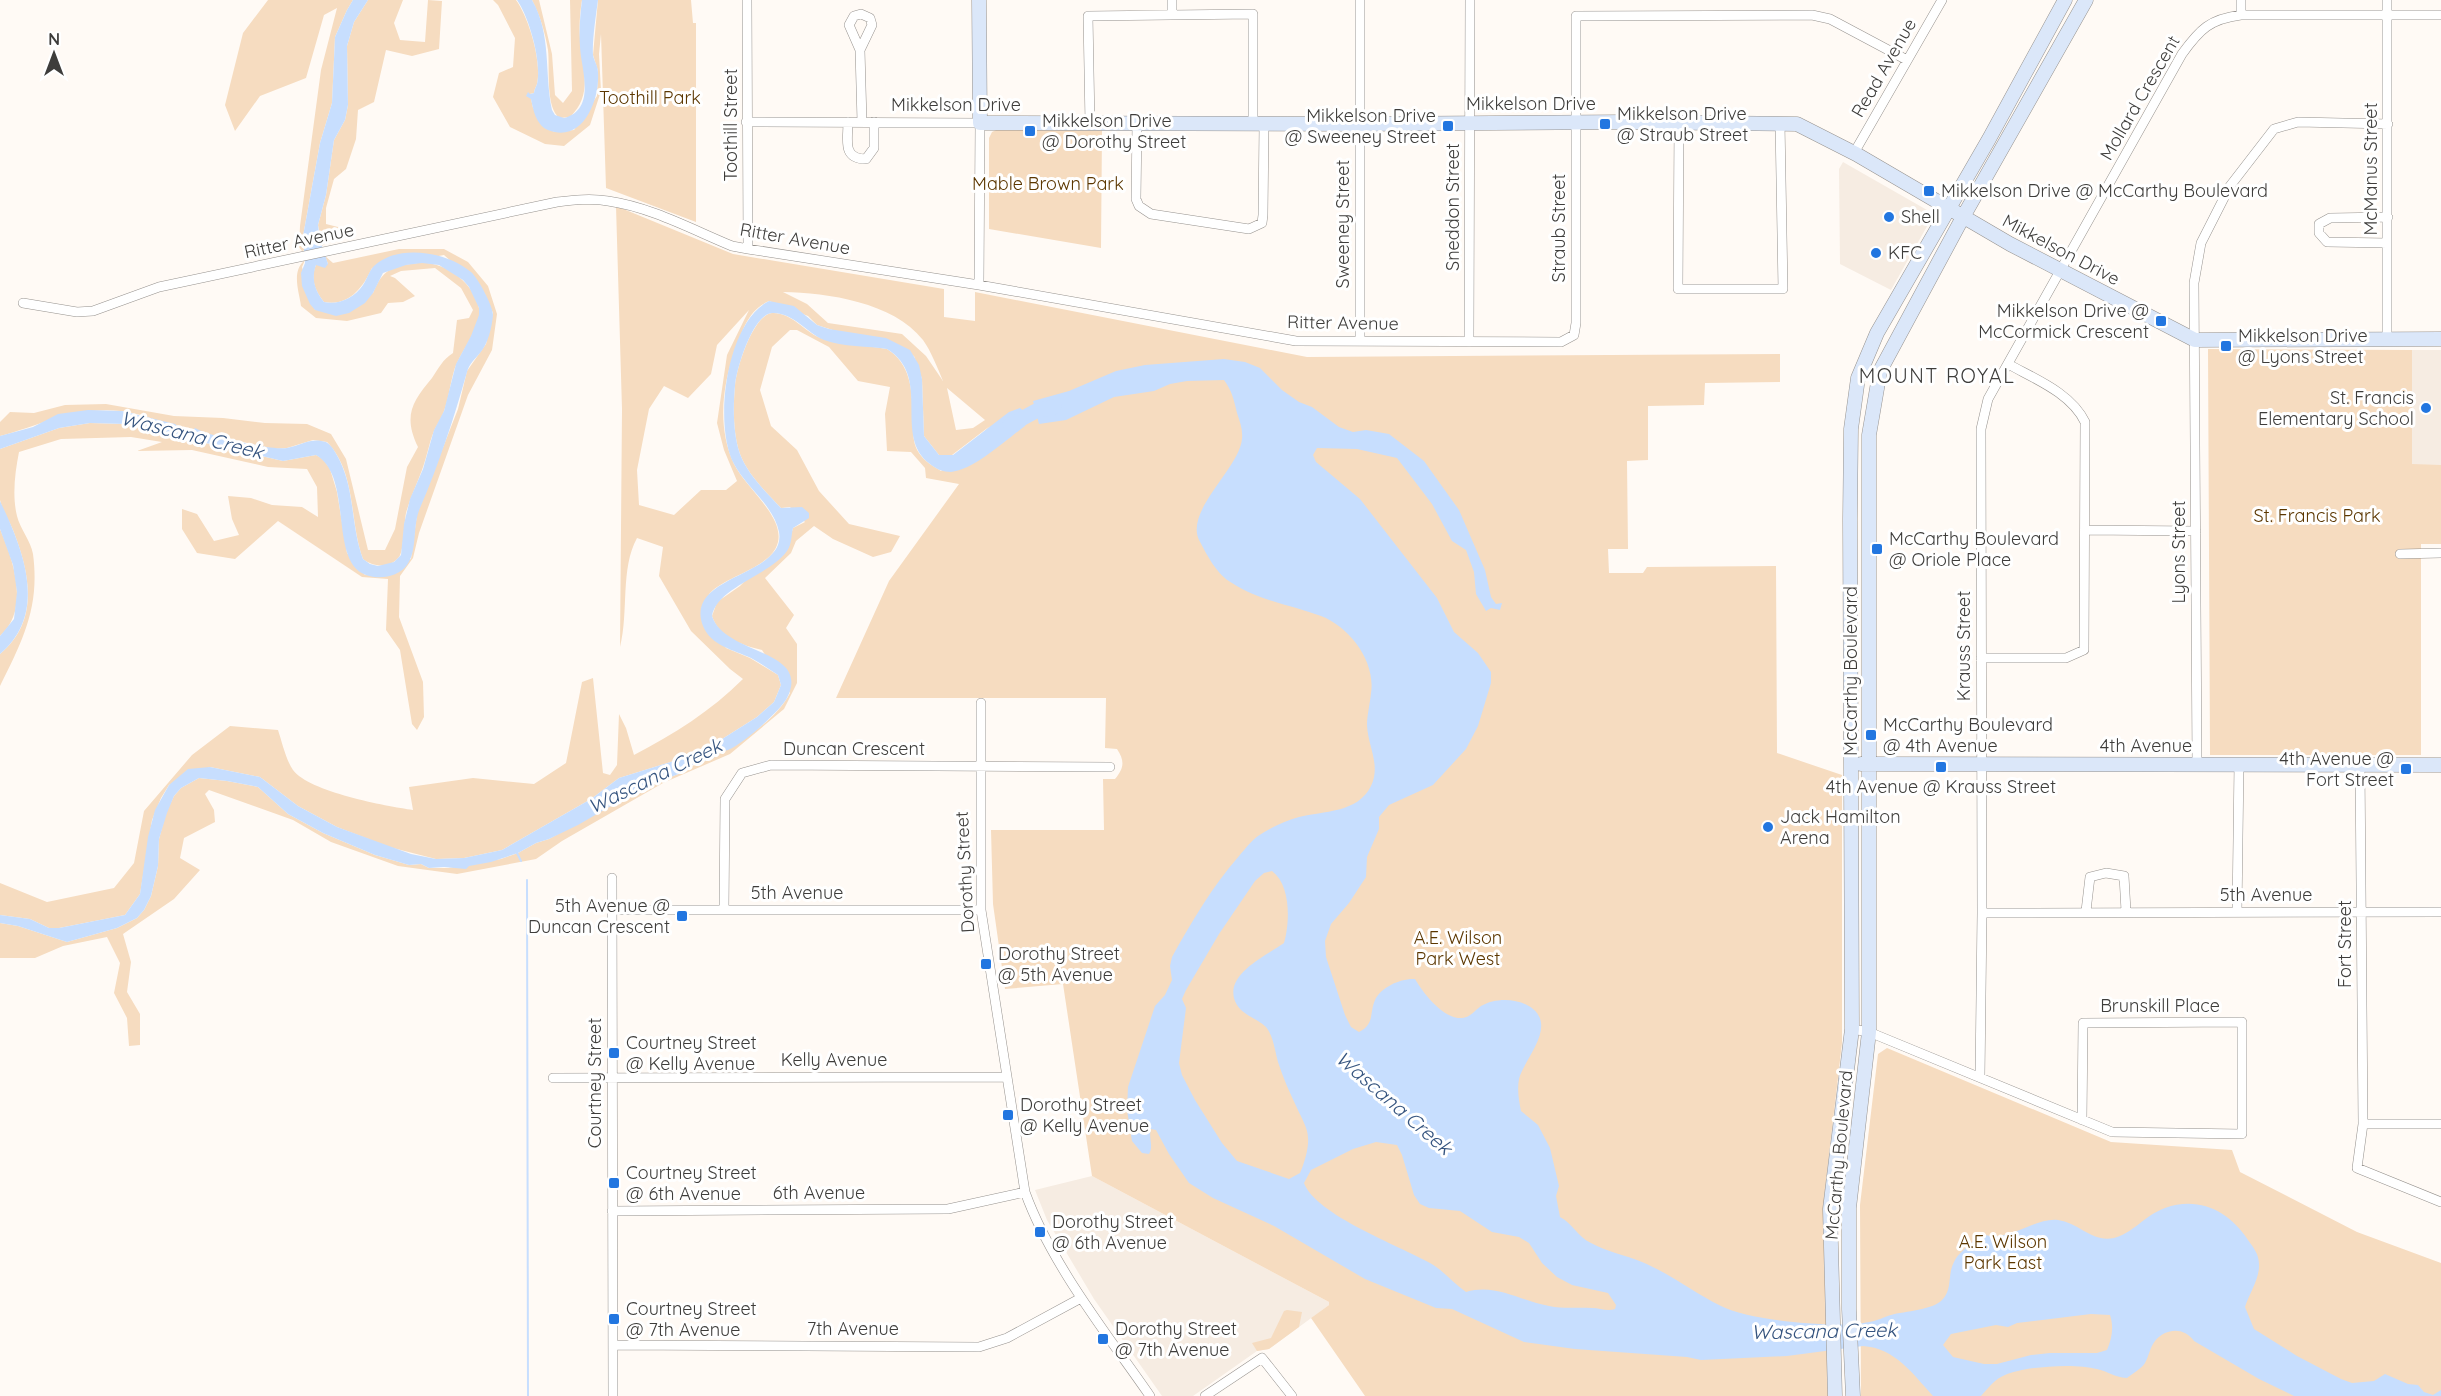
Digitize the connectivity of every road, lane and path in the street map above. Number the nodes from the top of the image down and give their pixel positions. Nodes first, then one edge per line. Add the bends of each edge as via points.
1 (747, 0) edge
2 (979, 0) edge
3 (1172, 0) edge
4 (1360, 0) edge
5 (1470, 0) edge
6 (1942, 0) edge
7 (2065, 0) edge
8 (2086, 0) edge
9 (2241, 0) edge
10 (2387, 0) edge
11 (1172, 14) junction
12 (2387, 14) junction
13 (2241, 15) junction
14 (2441, 15) edge
15 (860, 50) dead end
16 (1907, 60) junction
17 (746, 122) junction
18 (848, 122) junction
19 (862, 122) junction
20 (874, 122) junction
21 (1576, 122) junction
22 (1679, 122) junction
23 (980, 123) junction
24 (1469, 123) junction
25 (1780, 123) junction
26 (1090, 124) junction
27 (1137, 124) junction
28 (1258, 124) junction
29 (1360, 124) junction
30 (2388, 124) junction
31 (1854, 153) junction
32 (1949, 208) junction
33 (1963, 217) junction
34 (2388, 217) junction
35 (2387, 243) junction
36 (748, 249) junction
37 (2060, 271) junction
38 (979, 285) junction
39 (23, 303) dead end
40 (1574, 335) joint
41 (2387, 339) junction
42 (2441, 339) edge
43 (2195, 340) junction
44 (1360, 341) junction
45 (1469, 342) junction
46 (2008, 364) junction
47 (2086, 530) junction
48 (2196, 531) junction
49 (2441, 553) edge
50 (2400, 554) dead end
51 (1981, 658) junction
52 (981, 703) dead end
53 (1851, 764) junction
54 (1868, 764) junction
55 (2197, 764) junction
56 (2239, 764) junction
57 (980, 765) junction
58 (1980, 765) junction
59 (2360, 765) junction
60 (2441, 765) edge
61 (1110, 767) dead end
62 (612, 878) dead end
63 (612, 910) junction
64 (724, 910) junction
65 (981, 910) junction
66 (2086, 911) junction
67 (2126, 911) junction
68 (2237, 912) junction
69 (2361, 912) junction
70 (2441, 912) edge
71 (1982, 913) junction
72 (1852, 1029) junction
73 (1869, 1032) junction
74 (1006, 1077) junction
75 (1980, 1077) junction
76 (554, 1078) dead end
77 (612, 1078) junction
78 (2082, 1120) junction
79 (2363, 1124) junction
80 (2441, 1124) edge
81 (1025, 1192) junction
82 (2441, 1202) edge
83 (612, 1211) junction
84 (1081, 1298) junction
85 (613, 1345) junction
86 (613, 1396) edge
87 (1150, 1396) edge
88 (1205, 1396) edge
89 (1292, 1396) edge
90 (1835, 1396) edge
91 (1852, 1396) edge

1 - 17 street, Toothill Street
2 - 23 main road
3 - 11 street
4 - 29 street, Sweeney Street
5 - 24 street, Sneddon Street
6 - 16 street, Read Avenue
7 - 32 main road, McCarthy Boulevard
8 - 33 main road, McCarthy Boulevard
9 - 13 street
10 - 12 street, McManus Street
11 - 26 street via 1088,16
11 - 28 street via 1253,14
12 - 13 street, Mollard Crescent
12 - 14 street, Mollard Crescent
12 - 30 street, McManus Street
13 - 37 street, Mollard Crescent via 2221,18 2197,33 2182,54
15 - 19 street
16 - 21 street, Straub Street via 1830,19 1812,15 1576,16
16 - 31 street, Read Avenue
17 - 18 street, Mikkelson Drive
17 - 36 street, Toothill Street
18 - 19 street, Mikkelson Drive
18 - 20 street via 849,150 856,159 866,159 874,148
19 - 20 street, Mikkelson Drive
20 - 23 street, Mikkelson Drive
21 - 22 main road, Mikkelson Drive
21 - 24 main road, Mikkelson Drive
21 - 40 street, Straub Street
22 - 25 main road, Mikkelson Drive
22 - 25 street via 1678,289 1783,289
23 - 26 main road, Mikkelson Drive
23 - 38 street
24 - 29 main road, Mikkelson Drive
24 - 45 street, Sneddon Street
25 - 31 main road, Mikkelson Drive via 1797,124
26 - 27 main road, Mikkelson Drive
27 - 28 main road, Mikkelson Drive
27 - 28 street via 1136,199 1143,210 1249,229 1262,223 1263,215
28 - 29 main road, Mikkelson Drive
29 - 44 street, Sweeney Street
30 - 34 street, McManus Street
30 - 43 street, Lyons Street via 2298,122 2274,129 2230,186 2201,243 2194,283
31 - 32 main road, Mikkelson Drive
32 - 33 main road, Mikkelson Drive
32 - 53 main road, McCarthy Boulevard via 1877,333 1858,378 1851,429
33 - 37 main road, Mikkelson Drive
33 - 54 main road, McCarthy Boulevard via 1880,371 1869,435
34 - 35 street, McManus Street
34 - 35 street via 2330,218 2319,224 2319,233 2327,242
35 - 41 street, McManus Street
36 - 38 street, Ritter Avenue
36 - 39 street, Ritter Avenue via 642,210 609,201 581,199 159,286 93,311
37 - 43 main road, Mikkelson Drive
37 - 46 street, Krauss Street
38 - 44 street, Ritter Avenue via 1296,341
40 - 45 street, Ritter Avenue via 1562,342
41 - 42 main road, Mikkelson Drive
41 - 43 main road, Mikkelson Drive
43 - 48 street, Lyons Street
44 - 45 street, Ritter Avenue
46 - 47 street via 2079,409 2085,422
46 - 51 street, Krauss Street via 1988,399 1981,429
47 - 48 street
47 - 51 street via 2084,650 2066,658
48 - 55 street, Lyons Street
49 - 50 street
51 - 58 street, Krauss Street
52 - 57 street, Dorothy Street
53 - 54 main road, 4th Avenue
53 - 72 main road, McCarthy Boulevard
54 - 58 main road, 4th Avenue
54 - 73 main road, McCarthy Boulevard
55 - 56 main road, 4th Avenue
55 - 58 main road, 4th Avenue
56 - 59 main road, 4th Avenue
56 - 68 street
57 - 61 street, Duncan Crescent
57 - 64 street, Duncan Crescent via 771,765 742,773 725,799
57 - 65 street, Dorothy Street
58 - 71 street, Krauss Street
59 - 60 main road, 4th Avenue
59 - 69 street, Fort Street
62 - 63 street, Courtney Street
63 - 64 street, 5th Avenue
63 - 77 street, Courtney Street
64 - 65 street, 5th Avenue
65 - 74 street, Dorothy Street
66 - 67 street, 5th Avenue
66 - 67 street via 2090,877 2106,873 2124,876
66 - 71 street, 5th Avenue
67 - 68 street, 5th Avenue
68 - 69 street, 5th Avenue
69 - 70 street, 5th Avenue
69 - 79 street, Fort Street
71 - 75 street, Krauss Street
72 - 73 street, Brunskill Place
72 - 90 main road, McCarthy Boulevard via 1830,1209
73 - 75 street, Brunskill Place
73 - 91 main road, McCarthy Boulevard via 1849,1208
74 - 77 street, Kelly Avenue
74 - 81 street, Dorothy Street
75 - 78 street, Brunskill Place
76 - 77 street, Kelly Avenue
77 - 83 street, Courtney Street
78 - 78 street, Brunskill Place via 2112,1132 2242,1134 2242,1022 2083,1023
79 - 80 street
79 - 82 street, Fort Street via 2357,1168
81 - 83 street, 6th Avenue via 948,1209
81 - 84 street, Dorothy Street via 1042,1231
83 - 85 street, Courtney Street
84 - 85 street, 7th Avenue via 1007,1338 979,1347
84 - 87 street, Dorothy Street
85 - 86 street, Courtney Street
88 - 89 street via 1262,1358

